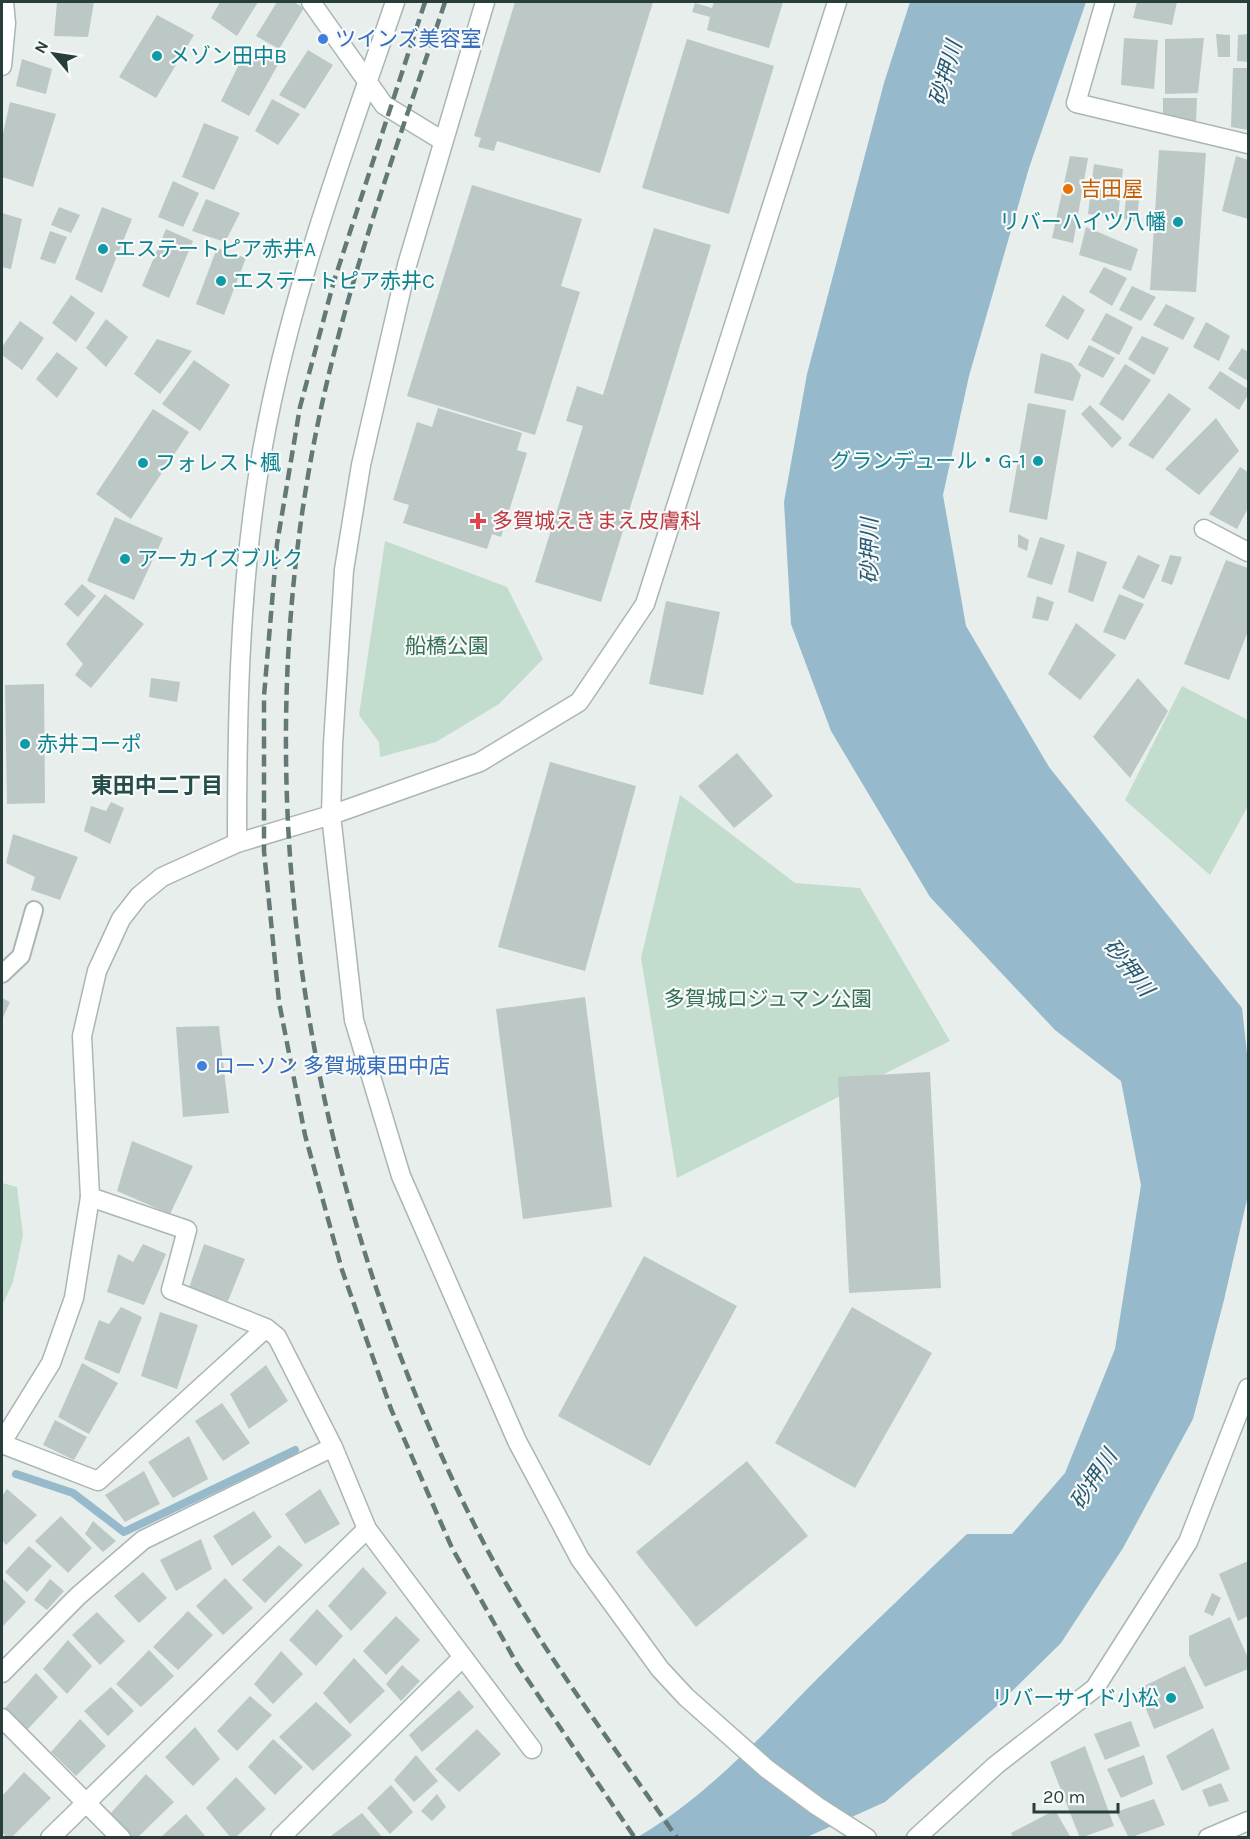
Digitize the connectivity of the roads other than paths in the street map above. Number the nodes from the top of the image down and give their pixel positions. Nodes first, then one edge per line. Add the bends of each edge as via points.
1 (4, 2) edge
2 (311, 2) edge
3 (395, 2) edge
4 (485, 2) edge
5 (837, 2) edge
6 (1105, 2) edge
7 (2, 66) edge
8 (368, 81) junction
9 (443, 141) junction
10 (1248, 144) edge
11 (1204, 530) dead end
12 (1248, 552) edge
13 (331, 815) junction
14 (237, 843) junction
15 (34, 910) dead end
16 (2, 974) edge
17 (90, 1197) junction
18 (266, 1328) junction
19 (1248, 1388) edge
20 (2, 1443) edge
21 (333, 1448) junction
22 (367, 1529) junction
23 (464, 1657) junction
24 (2, 1672) edge
25 (2, 1718) edge
26 (532, 1749) dead end
27 (85, 1802) junction
28 (1248, 1821) edge
29 (50, 1838) edge
30 (121, 1838) edge
31 (280, 1838) edge
32 (867, 1838) edge
33 (916, 1838) edge
34 (1208, 1838) edge

1 - 7 street
2 - 8 street
3 - 8 street
4 - 9 street
5 - 13 street via 645,604 579,702 480,762
6 - 10 street via 1076,103
8 - 9 street via 384,105
8 - 14 street via 326,203 284,350 258,474 243,586
9 - 13 street via 407,266 357,488 344,570
11 - 12 street
13 - 14 street
13 - 32 street via 354,1020 400,1176 517,1441 580,1559 660,1669 767,1769
14 - 17 street via 162,878 139,896 121,920 98,971 82,1036
15 - 16 lane via 21,956
17 - 18 street via 187,1230 171,1290
17 - 20 street via 74,1298 51,1363
18 - 20 street via 98,1481
18 - 21 street via 277,1337
19 - 33 street via 1188,1542 1095,1688 996,1764
21 - 22 street
21 - 24 street via 143,1540 78,1596
22 - 23 street
22 - 27 street
23 - 26 street
23 - 31 street
25 - 27 street
27 - 29 street
27 - 30 street
28 - 34 street

